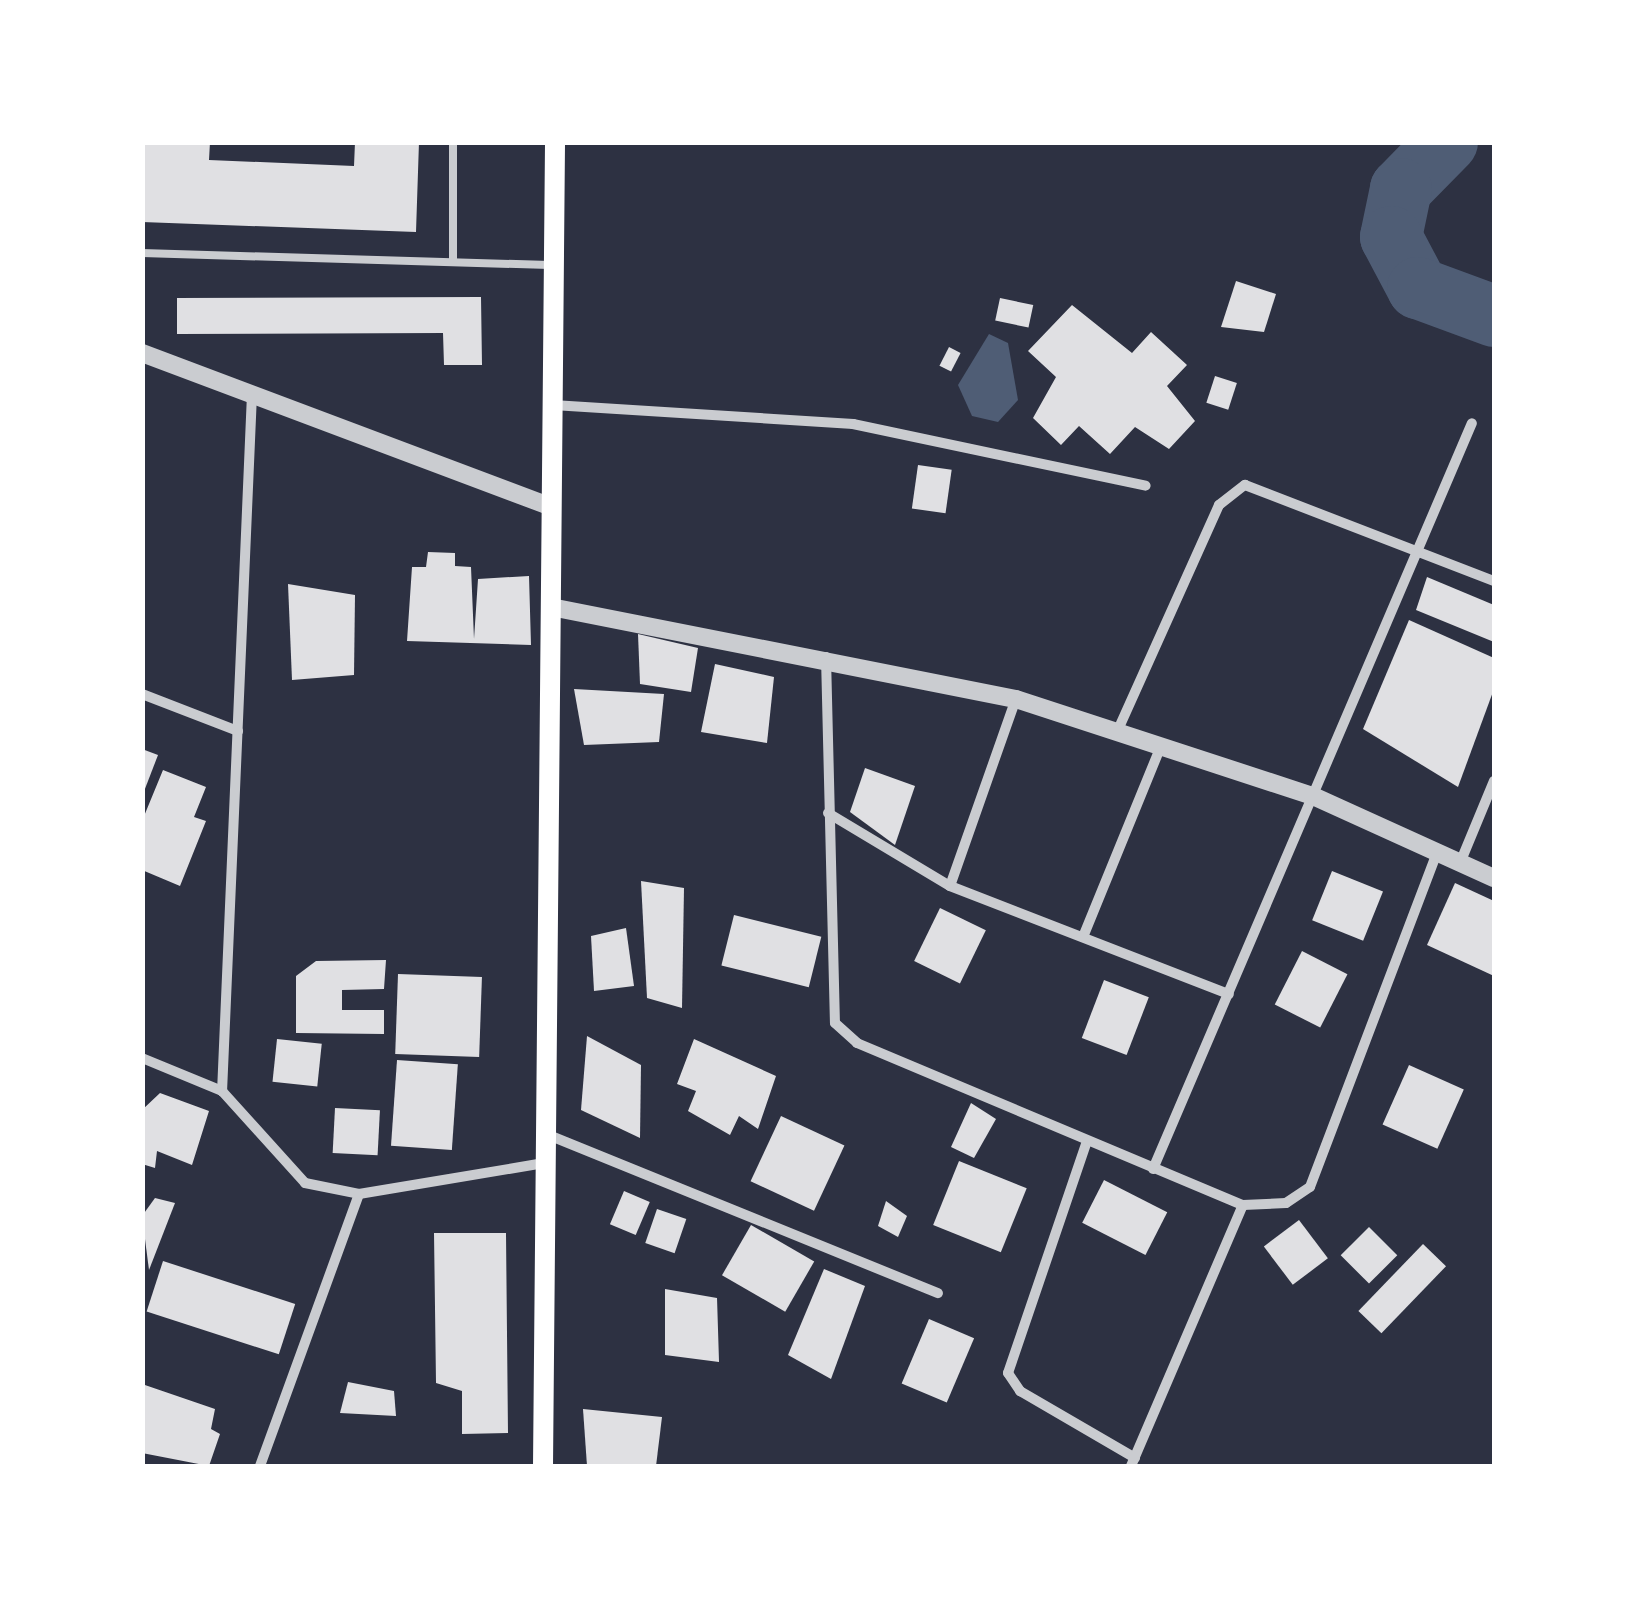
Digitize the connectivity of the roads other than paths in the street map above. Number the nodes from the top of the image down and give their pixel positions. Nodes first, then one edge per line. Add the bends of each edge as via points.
1 (453, 142) edge
2 (555, 142) edge
3 (142, 253) edge
4 (453, 262) junction
5 (554, 265) junction
6 (142, 353) edge
7 (252, 394) junction
8 (553, 405) junction
9 (1472, 423) dead end
10 (1146, 486) dead end
11 (552, 507) junction
12 (1417, 552) junction
13 (1494, 582) edge
14 (551, 606) junction
15 (826, 656) junction
16 (142, 694) edge
17 (1016, 699) junction
18 (238, 731) junction
19 (1117, 732) junction
20 (1161, 746) junction
21 (1494, 780) edge
22 (1313, 796) junction
23 (828, 813) junction
24 (1437, 852) junction
25 (1460, 863) junction
26 (1494, 878) edge
27 (950, 886) junction
28 (1082, 938) junction
29 (1228, 994) junction
30 (142, 1058) edge
31 (222, 1091) junction
32 (546, 1134) junction
33 (1088, 1140) junction
34 (546, 1163) junction
35 (1153, 1169) junction
36 (359, 1194) junction
37 (1244, 1205) junction
38 (938, 1294) dead end
39 (1133, 1462) edge
40 (260, 1466) edge
41 (543, 1466) edge

1 - 4 lane
2 - 5 main road
3 - 4 lane
4 - 5 lane
5 - 8 main road
6 - 7 street
7 - 11 street
7 - 18 street
8 - 10 street via 853,424
8 - 11 main road
9 - 12 street
11 - 14 main road
12 - 13 street
12 - 19 street via 1245,486 1230,492
12 - 22 street
14 - 15 street
14 - 32 main road
15 - 17 street
15 - 23 street
16 - 18 street
17 - 19 street
17 - 27 street
18 - 31 street
19 - 20 street
20 - 22 street
20 - 28 street
21 - 25 street
22 - 24 street
22 - 29 street
23 - 27 street
23 - 33 street via 830,1007 845,1034
24 - 25 street
24 - 37 street via 1310,1186 1286,1204
25 - 26 street
27 - 28 street
28 - 29 street
29 - 35 street
30 - 31 street
31 - 36 street via 305,1183
32 - 34 main road
32 - 38 street
33 - 35 street
33 - 39 street via 1008,1373 1020,1391
34 - 36 street
34 - 41 main road
35 - 37 street
36 - 40 street
37 - 39 street

